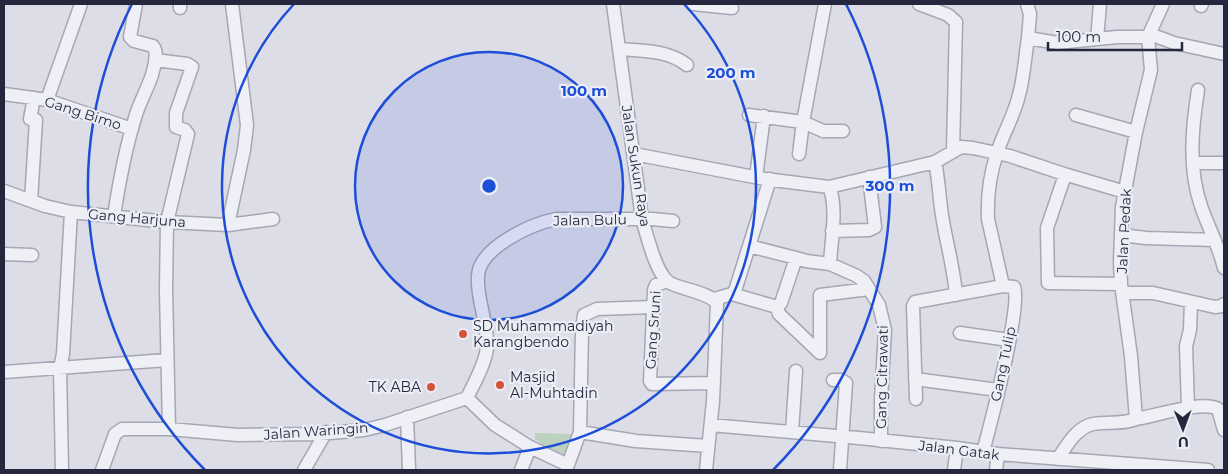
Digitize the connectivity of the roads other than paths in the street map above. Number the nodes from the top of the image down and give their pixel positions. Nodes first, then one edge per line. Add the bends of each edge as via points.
1 (81, 4) edge
2 (136, 4) edge
3 (232, 4) edge
4 (613, 4) edge
5 (693, 4) edge
6 (825, 4) edge
7 (919, 4) edge
8 (1027, 4) edge
9 (1100, 4) edge
10 (1163, 4) edge
11 (732, 8) dead end
12 (1149, 36) junction
13 (1028, 38) junction
14 (1098, 39) junction
15 (619, 48) junction
16 (1224, 54) edge
17 (156, 60) junction
18 (687, 65) dead end
19 (1198, 90) dead end
20 (4, 94) edge
21 (34, 98) junction
22 (47, 100) junction
23 (749, 115) dead end
24 (764, 116) junction
25 (1076, 116) dead end
26 (803, 122) junction
27 (132, 128) junction
28 (843, 131) dead end
29 (1136, 132) junction
30 (953, 151) junction
31 (997, 152) junction
32 (634, 154) junction
33 (799, 154) dead end
34 (935, 162) junction
35 (1193, 163) junction
36 (1224, 163) edge
37 (1065, 175) junction
38 (756, 177) junction
39 (869, 177) junction
40 (770, 179) junction
41 (829, 187) junction
42 (4, 191) edge
43 (1125, 192) junction
44 (31, 201) junction
45 (70, 212) junction
46 (114, 216) junction
47 (273, 219) dead end
48 (642, 219) junction
49 (673, 221) dead end
50 (167, 222) junction
51 (228, 225) junction
52 (832, 231) junction
53 (1121, 235) junction
54 (1215, 240) junction
55 (749, 246) junction
56 (4, 254) edge
57 (32, 255) dead end
58 (796, 258) junction
59 (830, 264) junction
60 (1224, 268) edge
61 (667, 280) junction
62 (1003, 286) junction
63 (869, 289) junction
64 (1122, 289) junction
65 (732, 294) junction
66 (956, 295) junction
67 (714, 299) junction
68 (1191, 302) junction
69 (1224, 304) edge
70 (653, 307) junction
71 (777, 307) junction
72 (960, 334) dead end
73 (1009, 340) junction
74 (168, 360) junction
75 (60, 368) junction
76 (796, 371) dead end
77 (4, 372) edge
78 (915, 379) junction
79 (832, 380) dead end
80 (714, 382) junction
81 (998, 390) junction
82 (467, 398) junction
83 (916, 399) dead end
84 (1188, 408) junction
85 (408, 417) junction
86 (1136, 419) junction
87 (711, 425) junction
88 (169, 428) junction
89 (1224, 430) edge
90 (326, 432) junction
91 (580, 432) junction
92 (792, 432) junction
93 (842, 437) junction
94 (881, 441) junction
95 (708, 446) junction
96 (530, 447) junction
97 (957, 448) junction
98 (983, 452) junction
99 (998, 454) junction
100 (1058, 459) junction
101 (568, 468) edge
102 (1141, 468) edge
103 (62, 470) edge
104 (102, 470) edge
105 (304, 470) edge
106 (409, 470) edge
107 (522, 470) edge
108 (706, 470) edge
109 (840, 470) edge
110 (954, 470) edge
111 (996, 470) edge
112 (1208, 470) edge

1 - 22 street
2 - 17 street via 130,37 153,46
3 - 51 street via 247,125
4 - 15 street, Jalan Sukun Raya
5 - 11 street
6 - 26 street
7 - 30 street via 948,15 956,22
8 - 13 street via 1030,14
9 - 14 street
10 - 12 street, Jalan Pedak
12 - 14 street
12 - 16 street
12 - 29 street, Jalan Pedak via 1151,70
13 - 14 street via 1058,43
13 - 31 street via 1019,95
15 - 18 street via 675,57
15 - 32 street, Jalan Sukun Raya
17 - 27 street
17 - 50 street via 192,68 176,113 176,127 188,134
19 - 35 street via 1192,127
20 - 21 street, Gang Bimo
21 - 22 street, Gang Bimo
21 - 44 street via 30,119 36,120
22 - 27 street, Gang Bimo
23 - 24 street
24 - 26 street
24 - 38 street
25 - 29 street
26 - 28 street via 823,131
26 - 33 street
27 - 46 street
29 - 43 street, Jalan Pedak
30 - 31 street via 967,148
30 - 34 street
31 - 37 street
31 - 62 street via 988,208
32 - 38 street
32 - 48 street, Jalan Sukun Raya
34 - 39 street
34 - 66 street
35 - 36 street
35 - 54 street via 1200,205
37 - 43 street
37 - 64 street via 1047,228 1048,283
38 - 40 street
39 - 41 street
39 - 52 street via 875,227
40 - 41 street
40 - 55 street
41 - 52 street
42 - 44 street, Gang Harjuna
43 - 53 street, Jalan Pedak
44 - 45 street, Gang Harjuna
45 - 46 street, Gang Harjuna
45 - 75 street
46 - 50 street, Gang Harjuna
47 - 51 street, Gang Harjuna
48 - 49 street, Jalan Bulu
48 - 61 street, Jalan Sukun Raya via 659,268
48 - 82 street, Jalan Bulu via 545,221 507,240 484,258 478,276 487,348
50 - 51 street, Gang Harjuna
50 - 74 street
52 - 59 street
53 - 54 street
53 - 64 street, Jalan Pedak
54 - 60 street
55 - 58 street, Gang Citrawati
55 - 65 street
56 - 57 street
58 - 59 street, Gang Citrawati
58 - 71 street
59 - 63 street, Gang Citrawati via 857,276
61 - 67 street
61 - 70 street, Gang Sruni via 656,285
62 - 66 street
62 - 73 street, Gang Tulip via 1014,287 1016,293
63 - 71 street via 820,296 820,353 779,314
63 - 94 street, Gang Citrawati via 879,306 885,330
64 - 68 street
64 - 86 street, Jalan Pedak
65 - 67 street
65 - 71 street
66 - 78 street via 913,304
67 - 80 street via 717,303
68 - 69 street via 1215,307
68 - 84 street via 1186,346
70 - 80 street, Gang Sruni via 650,383
70 - 91 street via 597,309 584,315
72 - 73 street
73 - 81 street, Gang Tulip
74 - 75 street
74 - 88 street
75 - 77 street
75 - 103 street
76 - 92 street
78 - 81 street
78 - 83 street
79 - 93 street via 846,383
80 - 87 street
81 - 98 street, Gang Tulip
82 - 85 street, Jalan Waringin
82 - 96 street via 494,425
84 - 86 street
84 - 89 street via 1213,406 1218,409
85 - 90 street, Jalan Waringin via 364,430
85 - 106 street
86 - 100 street via 1086,427 1070,441
87 - 92 street, Jalan Gatak
87 - 95 street
88 - 90 street, Jalan Waringin via 224,435
88 - 104 street, Jalan Waringin via 119,430
90 - 105 street
91 - 95 street via 636,441
91 - 101 street
92 - 93 street, Jalan Gatak
93 - 94 street, Jalan Gatak
93 - 109 street
94 - 97 street, Jalan Gatak
95 - 108 street
96 - 101 street
96 - 107 street
97 - 98 street, Jalan Gatak
97 - 110 street
98 - 99 street, Jalan Gatak
99 - 100 street, Jalan Gatak
99 - 111 street
100 - 102 street, Jalan Gatak
102 - 112 street, Jalan Gatak

